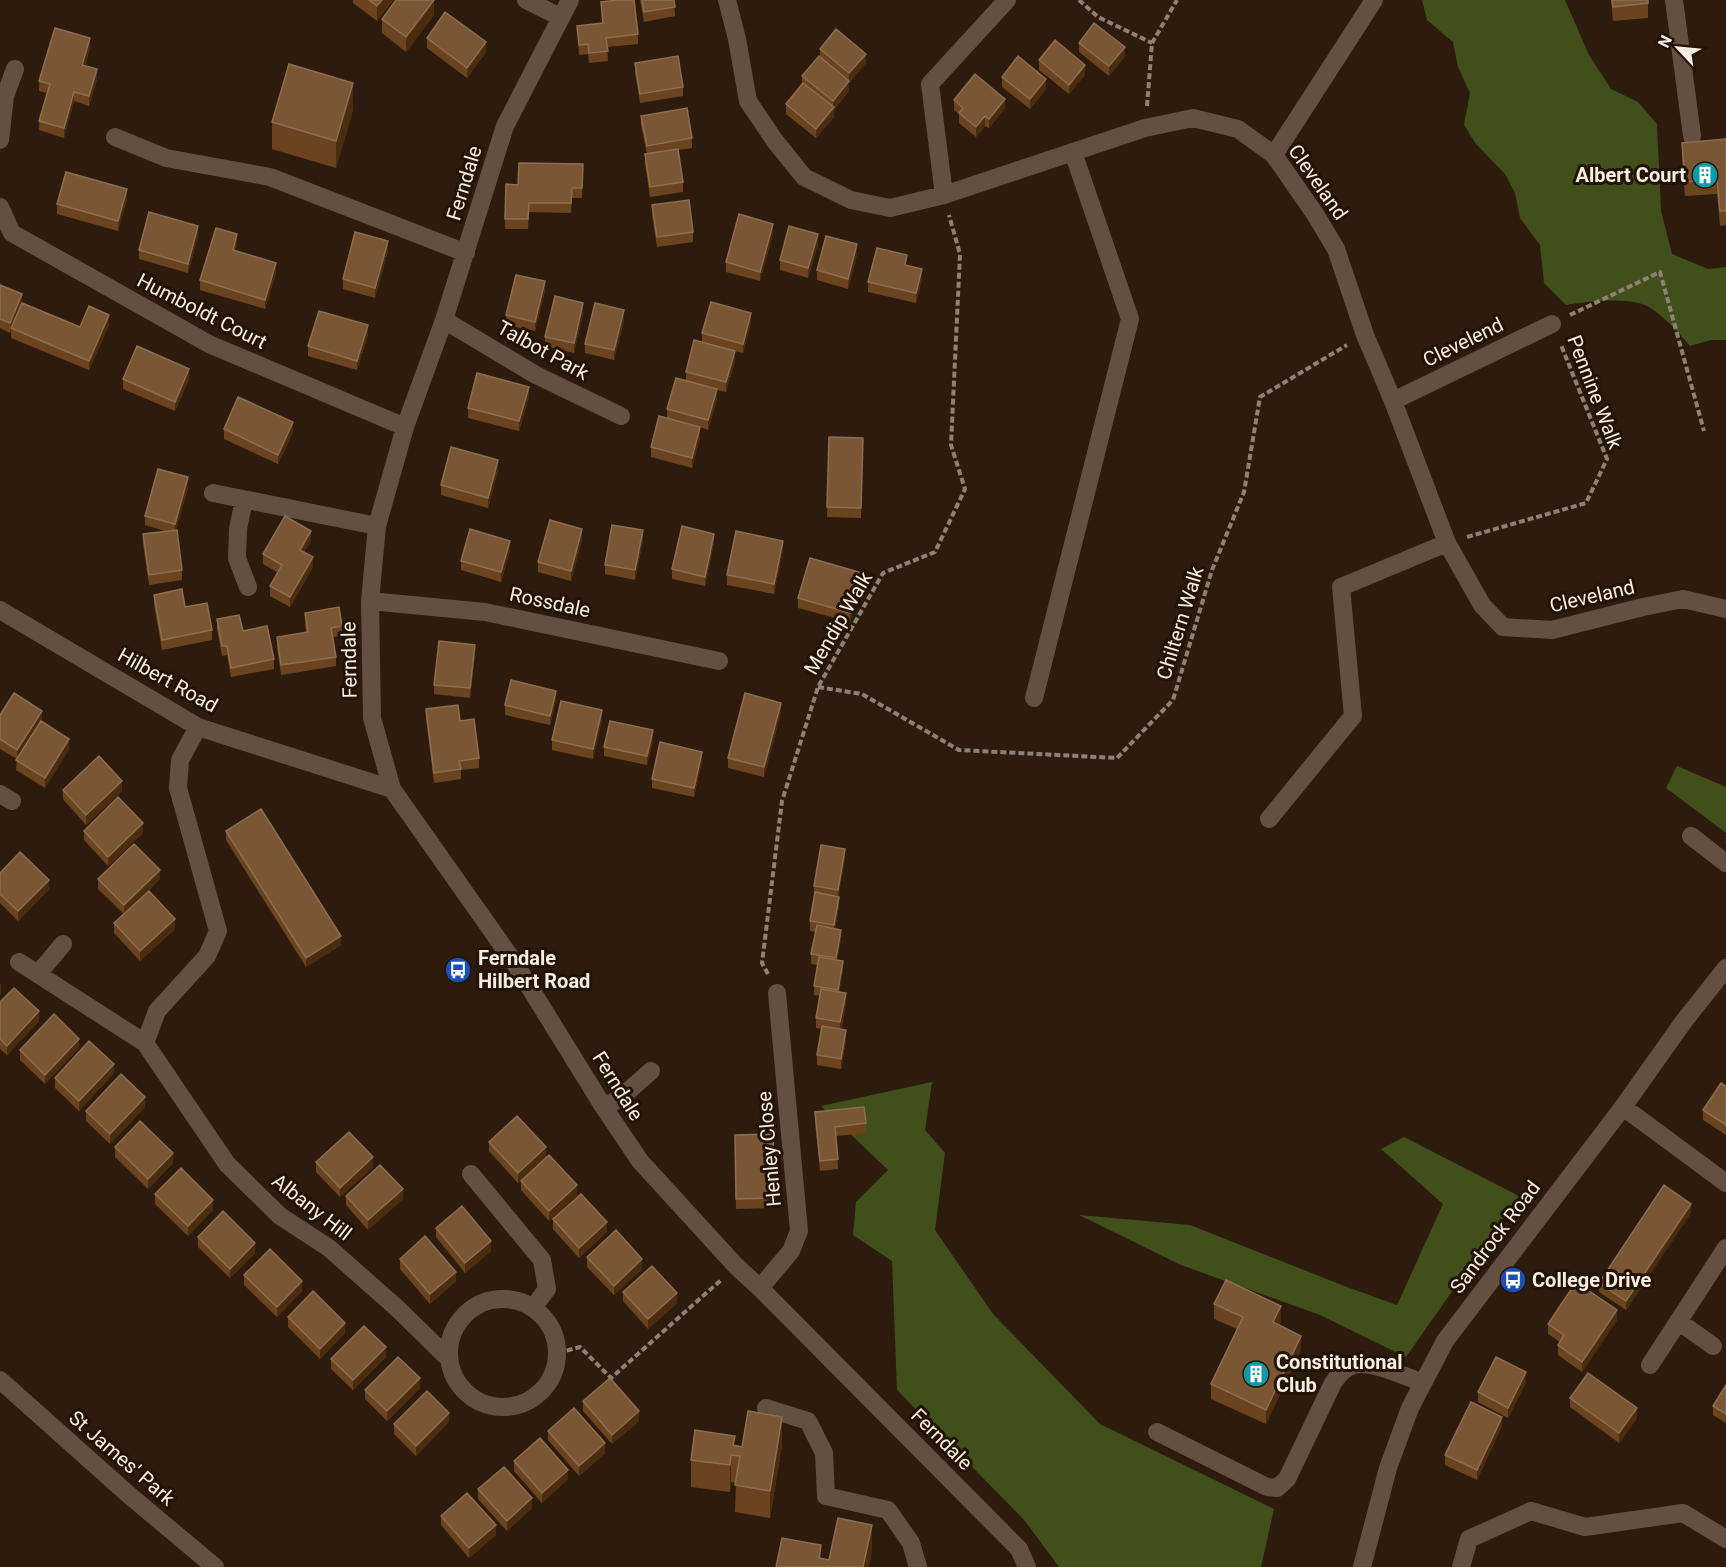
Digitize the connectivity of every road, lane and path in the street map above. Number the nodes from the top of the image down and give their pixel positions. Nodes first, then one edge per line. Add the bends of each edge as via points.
1 (525, 0) edge
2 (570, 0) edge
3 (727, 0) edge
4 (1007, 0) edge
5 (1079, 0) edge
6 (1177, 0) edge
7 (1374, 0) edge
8 (1674, 0) edge
9 (560, 17) junction
10 (1152, 43) junction
11 (15, 69) dead end
12 (2, 95) edge
13 (1144, 128) junction
14 (1692, 136) dead end
15 (115, 137) dead end
16 (0, 140) edge
17 (1073, 152) junction
18 (1275, 155) junction
19 (944, 195) junction
20 (0, 207) edge
21 (466, 253) junction
22 (444, 320) junction
23 (1552, 324) junction
24 (1365, 335) junction
25 (1393, 401) junction
26 (621, 416) dead end
27 (405, 428) junction
28 (1704, 431) dead end
29 (213, 493) dead end
30 (244, 500) junction
31 (377, 526) junction
32 (1446, 543) junction
33 (248, 587) dead end
34 (370, 601) junction
35 (1726, 609) edge
36 (0, 610) edge
37 (719, 662) dead end
38 (819, 687) junction
39 (1034, 698) dead end
40 (198, 727) junction
41 (392, 789) junction
42 (1269, 819) dead end
43 (1691, 836) dead end
44 (1726, 863) edge
45 (63, 944) dead end
46 (19, 962) dead end
47 (1726, 968) edge
48 (38, 974) junction
49 (777, 993) joint
50 (145, 1043) junction
51 (651, 1071) dead end
52 (603, 1106) junction
53 (1623, 1107) junction
54 (471, 1174) dead end
55 (1726, 1183) edge
56 (1726, 1248) edge
57 (736, 1266) junction
58 (760, 1288) junction
59 (533, 1308) junction
60 (1678, 1321) junction
61 (1713, 1346) dead end
62 (558, 1353) junction
63 (449, 1359) junction
64 (1650, 1365) dead end
65 (0, 1380) edge
66 (1423, 1383) junction
67 (766, 1408) dead end
68 (1156, 1432) dead end
69 (1726, 1539) edge
70 (215, 1567) edge
71 (918, 1567) edge
72 (1027, 1567) edge
73 (1362, 1567) edge
74 (1461, 1567) edge

1 - 9 street
2 - 9 street, Ferndale
3 - 19 street, Cleveland via 748,101 804,177 851,200 890,208
4 - 19 street via 930,84
5 - 10 path via 1098,17
6 - 10 path
7 - 18 street
8 - 14 street
9 - 21 street, Ferndale via 505,126
10 - 13 path
11 - 12 street
12 - 16 street
13 - 17 street, Cleveland
13 - 18 street, Cleveland via 1193,118 1238,129
15 - 21 street via 166,158 270,177
17 - 19 street, Cleveland
17 - 39 street via 1130,319
18 - 24 street, Cleveland via 1336,249
19 - 38 path, Mendip Walk via 960,254 951,445 965,489 934,552 882,573
20 - 27 street, Humboldt Court via 12,233 209,344
21 - 22 street, Ferndale
22 - 26 street, Talbot Park via 537,375
22 - 27 street, Ferndale
23 - 25 street, Clevelend
23 - 28 path via 1660,272
23 - 32 path, Pennine Walk via 1607,459 1586,503
24 - 25 street, Cleveland
24 - 38 path, Chiltern Walk via 1260,397 1244,492 1212,570 1173,700 1117,758 958,750 862,694
25 - 32 street, Cleveland
27 - 31 street, Ferndale
29 - 30 street
30 - 31 street
30 - 33 street via 237,558
31 - 34 street, Ferndale
32 - 35 street, Cleveland via 1482,604 1503,627 1552,630 1683,599
32 - 42 street via 1341,587 1353,716
34 - 37 street, Rossdale via 485,612
34 - 41 street, Ferndale via 372,718
36 - 40 street, Hilbert Road
38 - 49 path, Mendip Walk via 782,801 762,963
40 - 41 street, Hilbert Road
40 - 50 street via 180,760 178,788 218,931 207,956 157,1011
41 - 52 street, Ferndale via 514,962
43 - 44 street
45 - 48 street
46 - 48 street, Albany Hill
47 - 53 street, Sandrock Road
48 - 50 street, Albany Hill
49 - 58 street, Henley Close via 799,1231 791,1251
50 - 63 street, Albany Hill via 227,1164 280,1216 329,1248
51 - 52 street via 618,1100
52 - 57 street, Ferndale via 639,1161
53 - 55 street
53 - 66 street, Sandrock Road via 1445,1341
54 - 59 street via 542,1260 547,1290
56 - 60 street
57 - 58 street, Ferndale
57 - 62 path via 611,1378 580,1347
58 - 72 street, Ferndale via 1019,1549
59 - 62 street via 555,1335
59 - 63 street via 500,1299 468,1312 450,1342
60 - 61 street
60 - 64 street
62 - 63 street, Albany Hill via 555,1371 546,1387 516,1407 497,1408 480,1403 454,1377
65 - 70 street, St James' Park
66 - 68 street via 1374,1366 1355,1364 1340,1372 1287,1479 1277,1488 1267,1488
66 - 73 street, Sandrock Road via 1388,1468
67 - 71 street via 808,1421 824,1453 826,1496 888,1510 911,1543
69 - 74 street via 1683,1513 1585,1527 1531,1511 1469,1539

